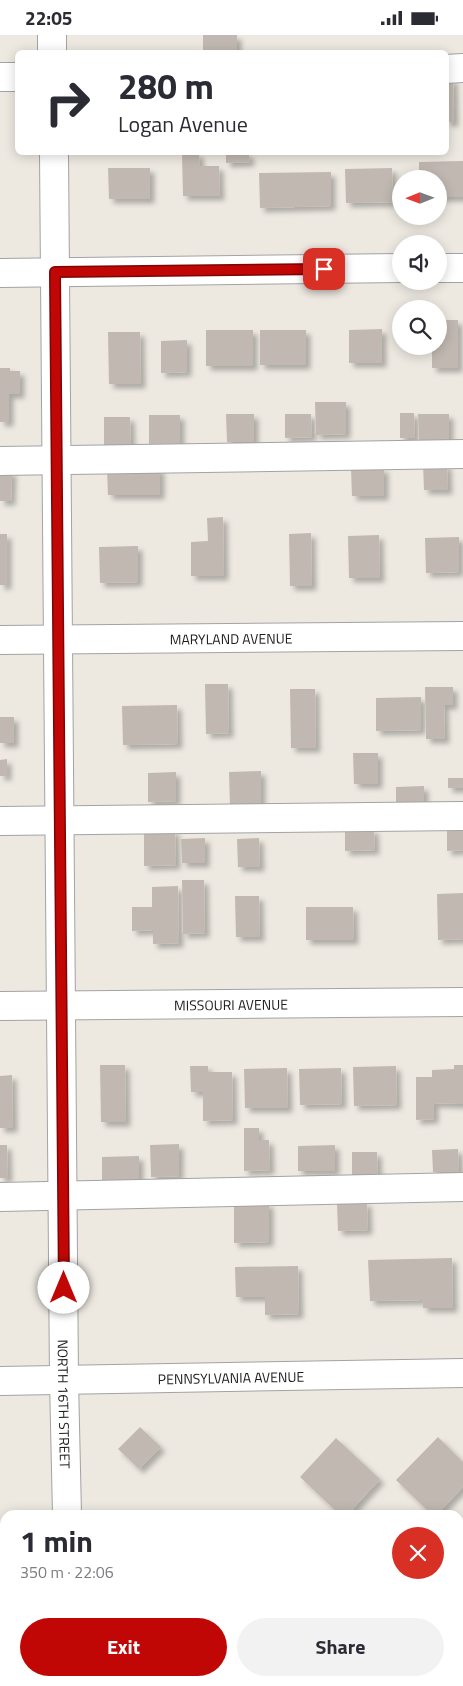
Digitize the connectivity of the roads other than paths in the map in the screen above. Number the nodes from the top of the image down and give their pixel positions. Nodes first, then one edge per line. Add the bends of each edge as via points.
1 (52, 35) edge
2 (52, 50) edge
3 (463, 68) edge
4 (449, 69) edge
5 (0, 77) edge
6 (15, 77) edge
7 (54, 155) edge
8 (392, 268) edge
9 (447, 268) edge
10 (463, 268) edge
11 (55, 272) junction
12 (0, 273) edge
13 (463, 454) edge
14 (0, 461) edge
15 (57, 461) junction
16 (463, 636) edge
17 (58, 639) junction
18 (0, 640) edge
19 (463, 816) edge
20 (60, 820) junction
21 (0, 821) edge
22 (463, 1002) edge
23 (0, 1006) edge
24 (62, 1006) junction
25 (463, 1187) edge
26 (63, 1196) junction
27 (0, 1197) edge
28 (463, 1373) edge
29 (64, 1380) junction
30 (0, 1381) edge
31 (67, 1510) edge

1 - 2 street
3 - 4 street
5 - 6 street
7 - 11 street, NORTH 16TH STREET
8 - 11 street
9 - 10 street
11 - 12 street
11 - 15 street, NORTH 16TH STREET
13 - 15 street
14 - 15 street
15 - 17 street, NORTH 16TH STREET
16 - 17 street, MARYLAND AVENUE
17 - 18 street, MARYLAND AVENUE
17 - 20 street, NORTH 16TH STREET
19 - 20 street
20 - 21 street
20 - 24 street, NORTH 16TH STREET
22 - 24 street, MISSOURI AVENUE
23 - 24 street, MISSOURI AVENUE
24 - 26 street, NORTH 16TH STREET
25 - 26 street
26 - 27 street
26 - 29 street, NORTH 16TH STREET
28 - 29 street, PENNSYLVANIA AVENUE
29 - 30 street, PENNSYLVANIA AVENUE
29 - 31 street, NORTH 16TH STREET

